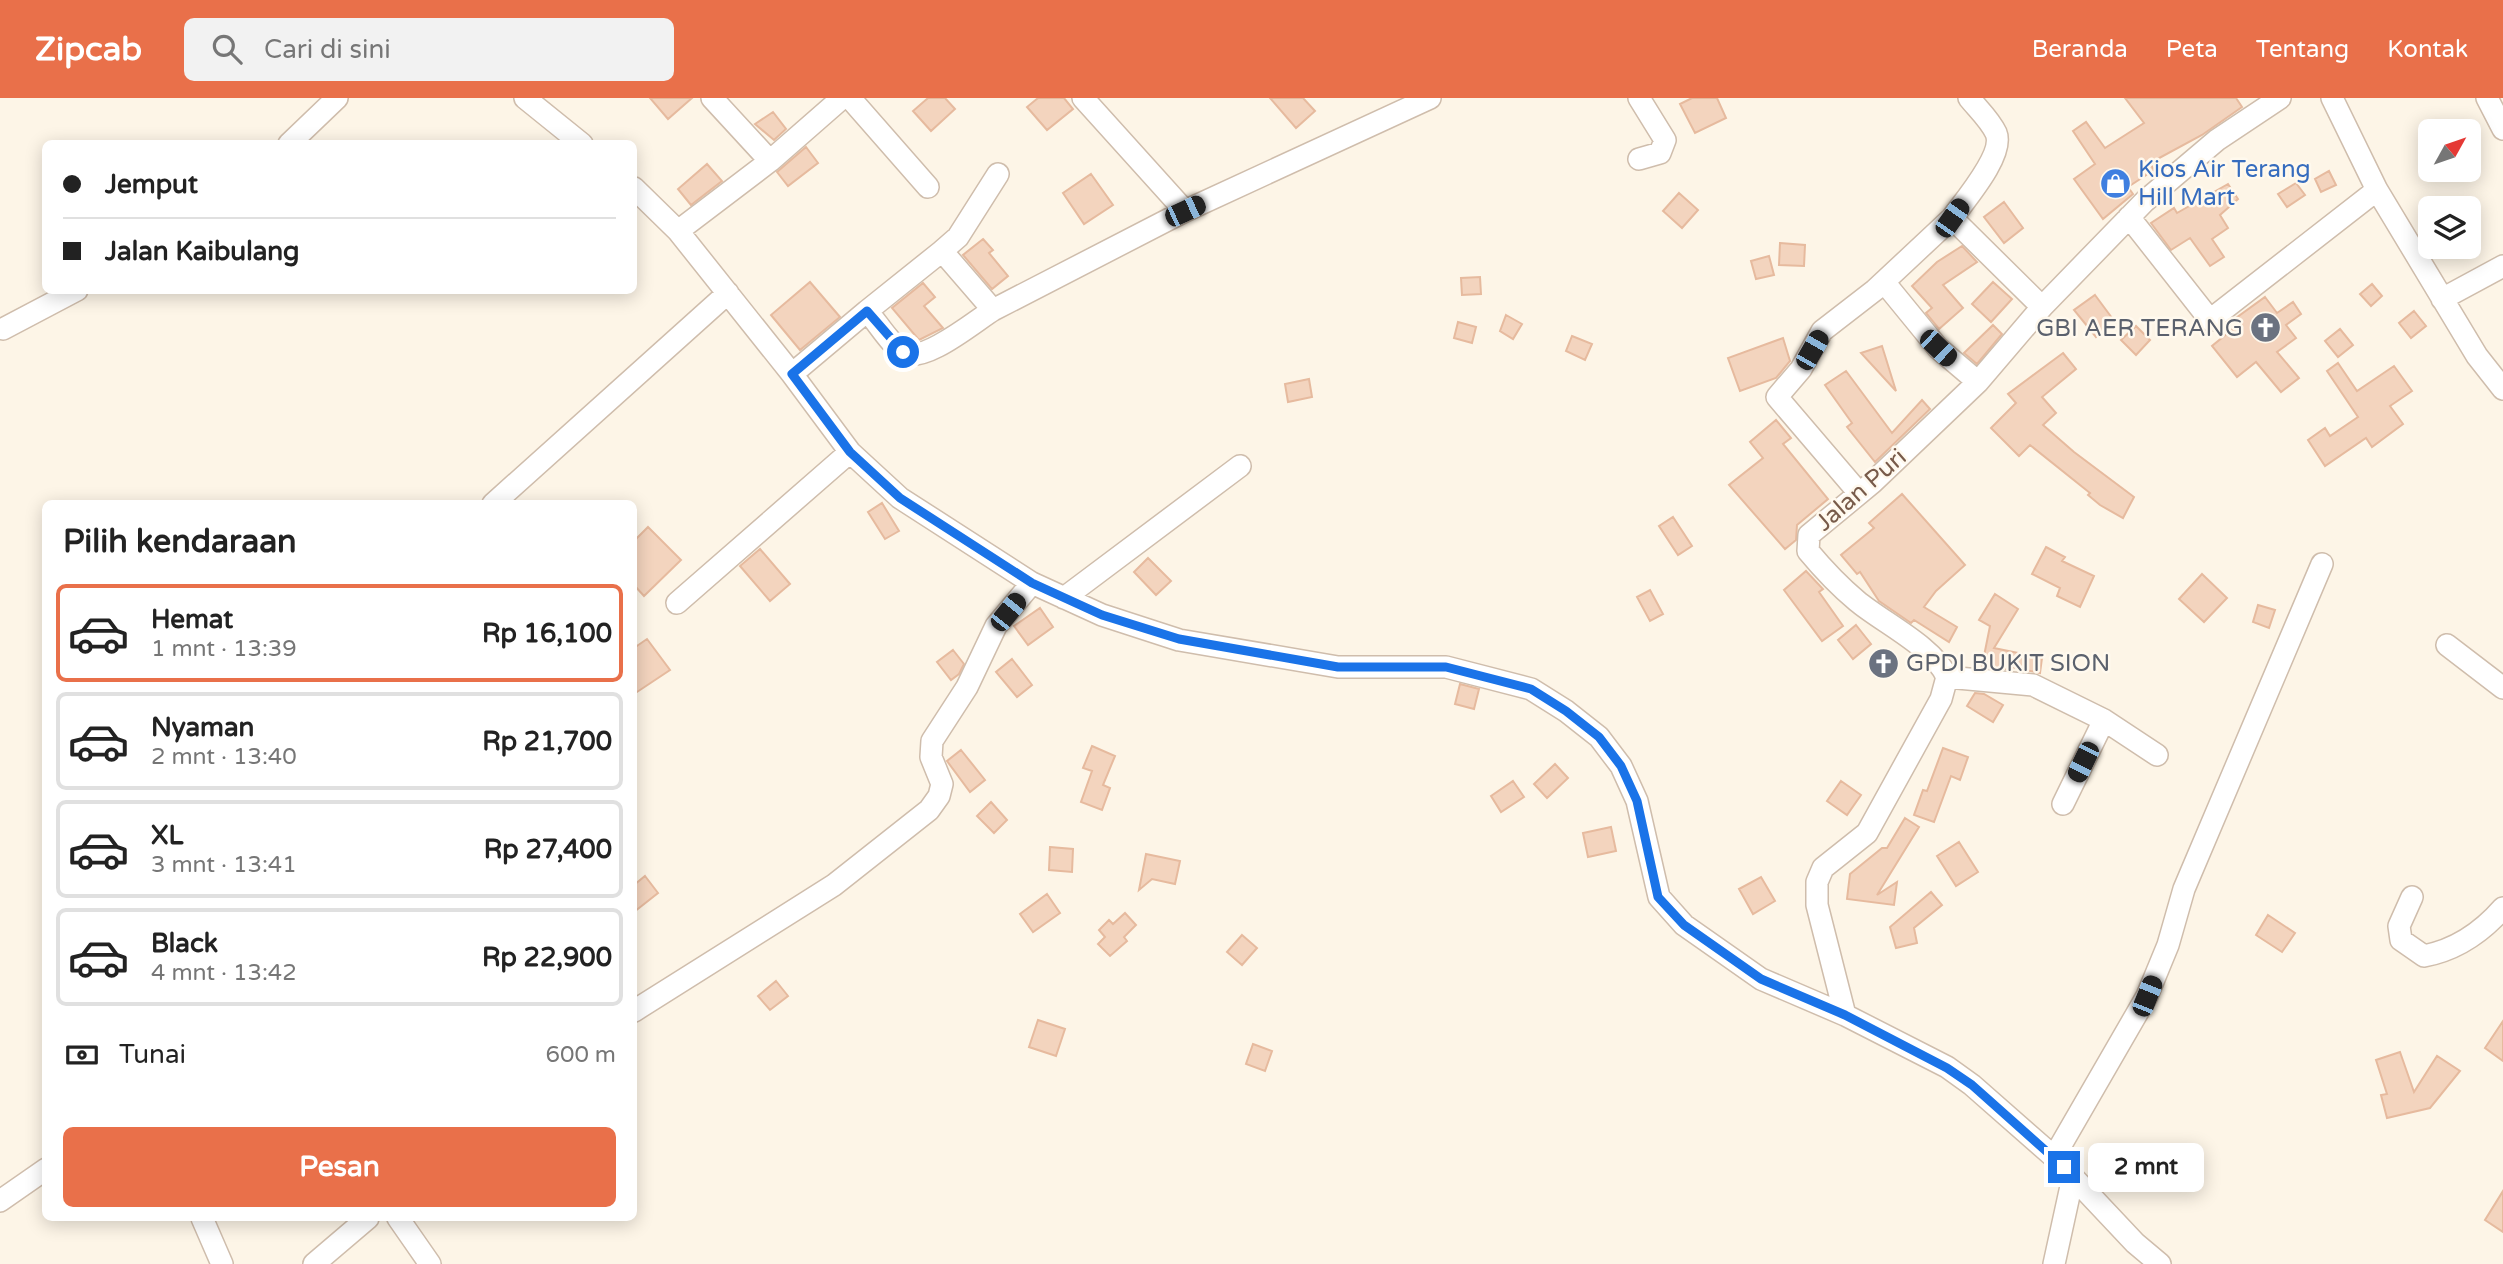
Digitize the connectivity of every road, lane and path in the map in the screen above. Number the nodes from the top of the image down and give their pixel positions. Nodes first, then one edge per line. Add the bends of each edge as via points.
1 (337, 98) edge
2 (525, 98) edge
3 (712, 98) edge
4 (842, 98) edge
5 (850, 98) edge
6 (1083, 98) edge
7 (1430, 98) edge
8 (1639, 98) edge
9 (1969, 98) edge
10 (2280, 98) edge
11 (2332, 98) edge
12 (2487, 98) edge
13 (2503, 129) edge
14 (293, 140) edge
15 (577, 140) edge
16 (1639, 159) dead end
17 (770, 161) junction
18 (998, 174) dead end
19 (928, 187) dead end
20 (2377, 190) junction
21 (637, 191) edge
22 (1185, 211) junction
23 (2129, 217) junction
24 (1952, 218) junction
25 (678, 231) junction
26 (942, 251) junction
27 (2503, 266) edge
28 (1884, 282) junction
29 (728, 293) junction
30 (69, 294) edge
31 (2442, 299) junction
32 (2042, 307) junction
33 (993, 310) junction
34 (867, 311) junction
35 (3, 329) dead end
36 (792, 374) junction
37 (1978, 382) junction
38 (2503, 389) edge
39 (850, 452) junction
40 (1240, 466) dead end
41 (1859, 493) junction
42 (498, 500) edge
43 (2322, 564) dead end
44 (1032, 583) junction
45 (1064, 598) junction
46 (677, 603) dead end
47 (2447, 645) dead end
48 (1947, 677) junction
49 (2503, 688) edge
50 (2104, 720) junction
51 (2157, 755) dead end
52 (2063, 804) dead end
53 (2412, 897) dead end
54 (2503, 908) edge
55 (637, 1009) edge
56 (1845, 1015) junction
57 (2054, 1157) junction
58 (42, 1172) edge
59 (2073, 1177) junction
60 (0, 1201) edge
61 (203, 1221) edge
62 (364, 1221) edge
63 (400, 1221) edge
64 (222, 1264) edge
65 (314, 1264) edge
66 (430, 1264) edge
67 (2054, 1264) edge
68 (2160, 1264) edge

1 - 14 street
2 - 15 street
3 - 17 street
4 - 17 street
5 - 19 street
6 - 22 street
7 - 22 street
8 - 16 street via 1665,140 1660,153
9 - 24 street via 1997,135 1997,147 1987,170
10 - 23 street, Jalan Puri via 2217,140
11 - 20 street
12 - 13 street
17 - 25 street
18 - 26 street via 958,237
20 - 23 street via 2210,320
20 - 31 street
21 - 25 street
22 - 33 street
23 - 32 street, Jalan Puri
24 - 28 street
24 - 32 street
25 - 29 street
26 - 33 street
26 - 34 street
27 - 31 street
28 - 37 street via 1938,348
28 - 41 street via 1822,331 1801,369 1777,397
29 - 36 street
29 - 42 street
30 - 35 street
31 - 38 street
32 - 37 street, Jalan Puri
33 - 34 street via 916,356 903,352
34 - 36 street
36 - 39 street
37 - 41 street, Jalan Puri
39 - 44 street via 900,498
39 - 46 street
40 - 45 street
41 - 48 street, Jalan Puri via 1809,535 1808,551 1858,601 1928,654
43 - 57 street via 2184,889 2147,996
44 - 45 street
44 - 55 street via 996,626 967,687 932,741 931,757 942,784 929,810 834,885
45 - 56 street via 1115,619 1213,646 1338,667 1446,667 1531,689 1599,737 1621,766 1637,801 1658,897 1668,910 1761,979
47 - 49 street
48 - 50 street via 2034,685
48 - 56 street via 1941,699 1867,833 1823,868 1817,882 1817,905
50 - 51 street
50 - 52 street
53 - 54 street via 2399,926 2400,940 2424,956 2442,953 2485,929
56 - 57 street via 1955,1073
57 - 59 street
58 - 60 street
59 - 67 street
59 - 68 street
61 - 64 street
62 - 65 street
63 - 66 street

